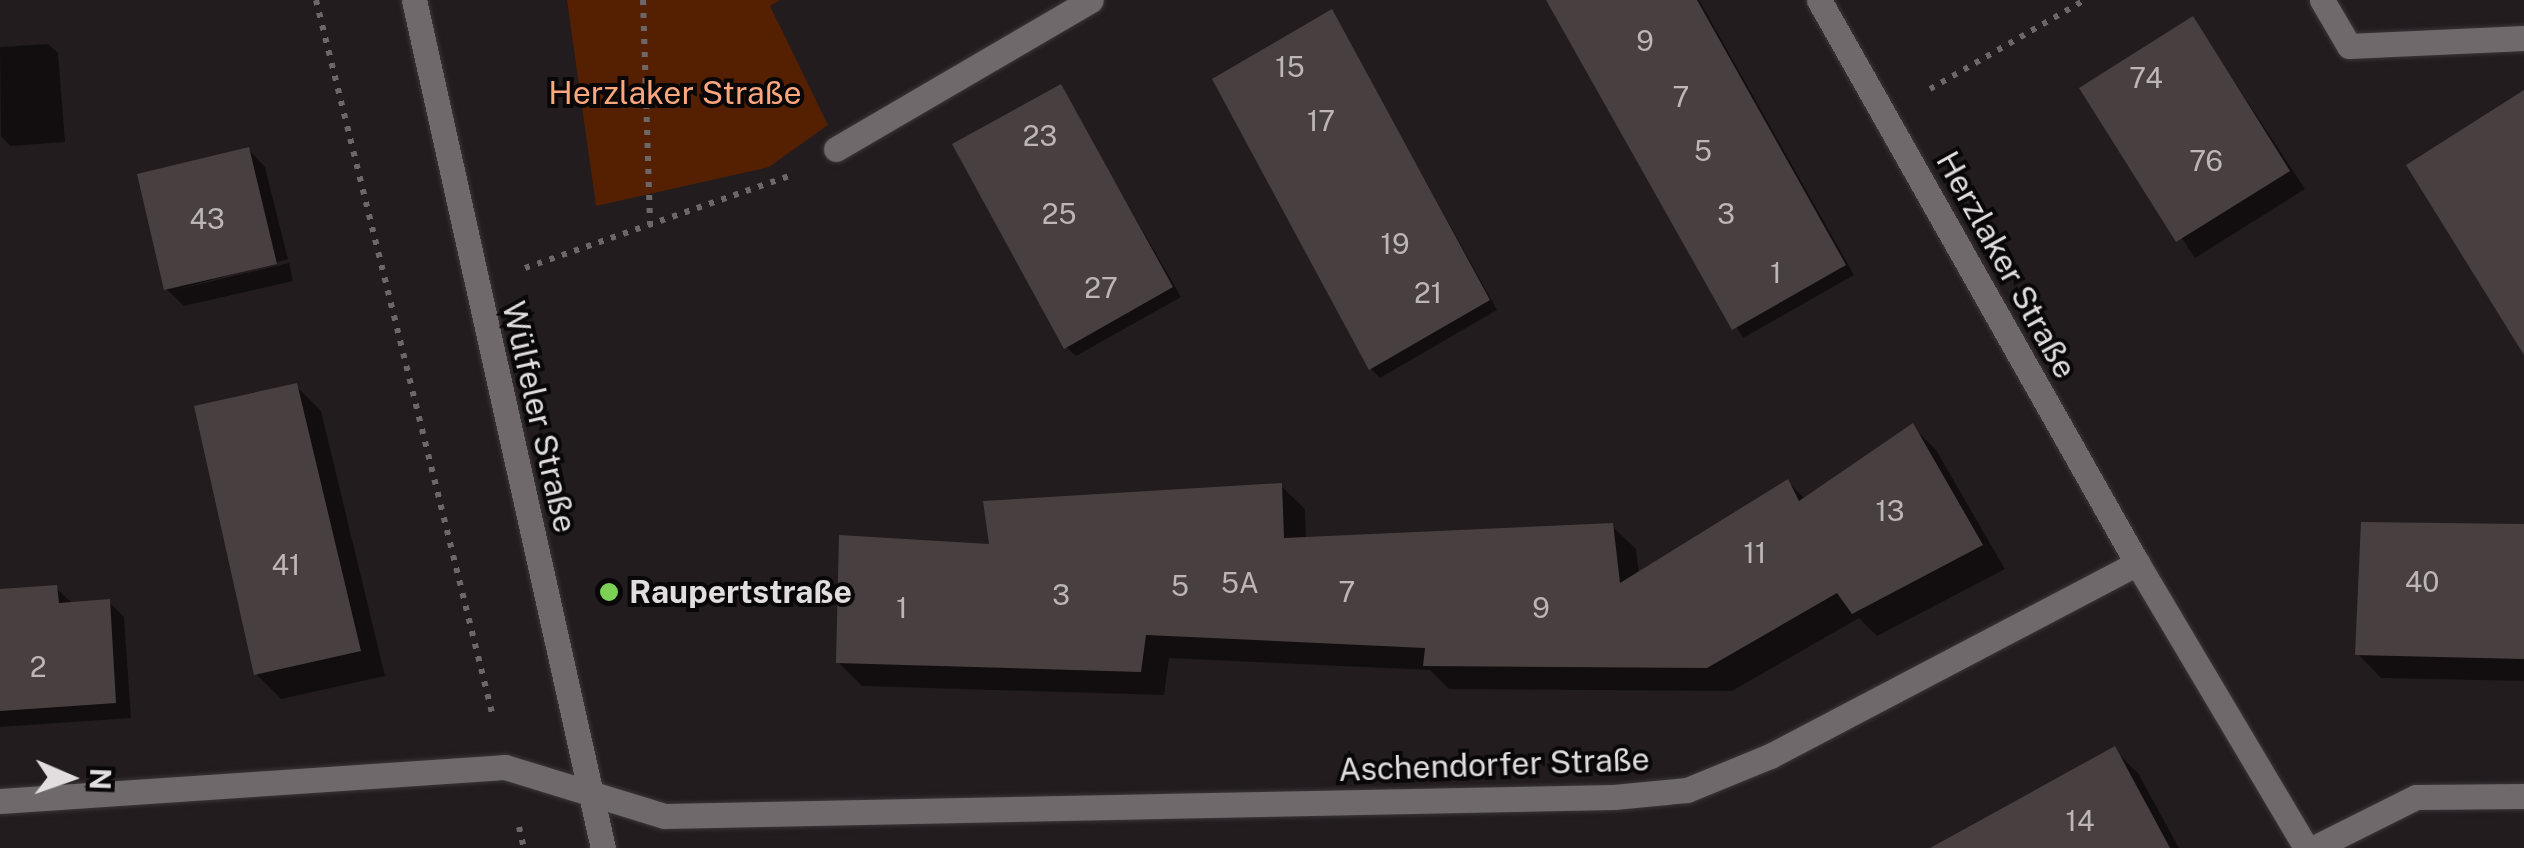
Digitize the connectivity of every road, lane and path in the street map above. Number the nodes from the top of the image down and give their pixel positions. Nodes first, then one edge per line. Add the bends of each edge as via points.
1 (316, 0) edge
2 (414, 0) edge
3 (643, 0) edge
4 (1091, 0) edge
5 (1819, 0) edge
6 (2085, 0) edge
7 (2322, 0) edge
8 (2524, 38) edge
9 (1885, 116) junction
10 (836, 149) joint
11 (650, 225) junction
12 (474, 286) junction
13 (2137, 563) junction
14 (505, 767) junction
15 (591, 791) junction
16 (2524, 796) edge
17 (0, 801) edge
18 (524, 848) edge
19 (603, 848) edge
20 (2310, 848) edge

1 - 14 path
2 - 12 street, Wülfeler Straße
3 - 11 path
4 - 10 street
5 - 9 street, Herzlaker Straße
6 - 9 path
7 - 8 street via 2349,46
9 - 13 street, Herzlaker Straße
10 - 11 path via 779,182
11 - 12 path
12 - 15 street, Wülfeler Straße
13 - 15 street, Aschendorfer Straße via 1770,756 1687,790 1594,798 664,816
13 - 20 street
14 - 15 street
14 - 17 street
14 - 18 path
15 - 19 street, Wülfeler Straße
16 - 20 street via 2416,797

